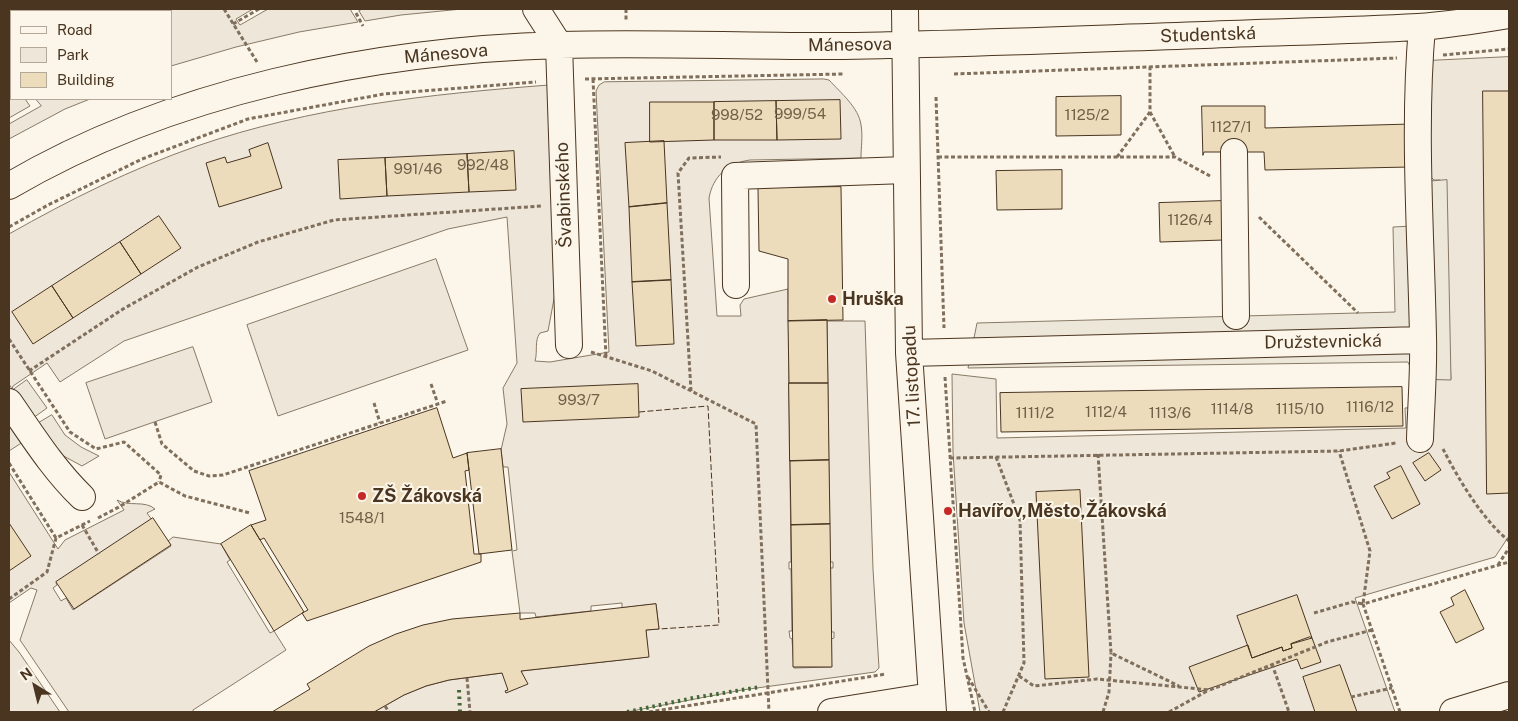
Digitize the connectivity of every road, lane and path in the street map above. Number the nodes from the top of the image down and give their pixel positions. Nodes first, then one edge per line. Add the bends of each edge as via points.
1 (224, 9) edge
2 (259, 9) edge
3 (536, 9) edge
4 (905, 9) edge
5 (356, 13) dead end
6 (1509, 15) edge
7 (233, 24) junction
8 (363, 26) dead end
9 (1422, 27) junction
10 (905, 44) junction
11 (559, 45) junction
12 (1509, 49) edge
13 (1420, 57) junction
14 (1150, 67) junction
15 (627, 71) dead end
16 (843, 74) dead end
17 (954, 74) dead end
18 (628, 78) junction
19 (593, 79) junction
20 (560, 80) junction
21 (270, 84) junction
22 (936, 97) dead end
23 (1150, 112) junction
24 (1234, 152) dead end
25 (938, 156) junction
26 (1117, 157) junction
27 (1175, 157) junction
28 (906, 170) junction
29 (9, 186) edge
30 (1235, 194) junction
31 (564, 204) junction
32 (9, 227) edge
33 (736, 285) dead end
34 (1358, 313) dead end
35 (1236, 316) dead end
36 (9, 339) edge
37 (1423, 340) junction
38 (569, 345) joint
39 (944, 352) junction
40 (909, 353) junction
41 (606, 357) junction
42 (29, 370) junction
43 (431, 384) dead end
44 (447, 401) dead end
45 (9, 402) edge
46 (374, 403) dead end
47 (438, 404) junction
48 (154, 422) dead end
49 (380, 423) junction
50 (1420, 439) junction
51 (1339, 451) junction
52 (1098, 454) junction
53 (996, 457) junction
54 (950, 458) junction
55 (9, 463) edge
56 (159, 482) junction
57 (82, 497) dead end
58 (250, 513) dead end
59 (82, 525) junction
60 (56, 538) junction
61 (1509, 541) edge
62 (1509, 548) edge
63 (99, 554) dead end
64 (1509, 562) edge
65 (1497, 566) junction
66 (9, 599) edge
67 (1363, 604) junction
68 (1314, 613) dead end
69 (1372, 630) junction
70 (1111, 653) junction
71 (1272, 664) junction
72 (886, 674) dead end
73 (967, 675) junction
74 (1019, 676) junction
75 (467, 678) dead end
76 (1110, 680) junction
77 (1183, 687) junction
78 (1392, 688) junction
79 (1210, 690) junction
80 (768, 692) junction
81 (1509, 694) edge
82 (1351, 696) dead end
83 (932, 704) edge
84 (385, 706) dead end
85 (389, 712) edge
86 (470, 712) edge
87 (650, 712) edge
88 (769, 712) edge
89 (831, 712) edge
90 (974, 712) edge
91 (989, 712) edge
92 (1003, 712) edge
93 (1103, 712) edge
94 (1169, 712) edge
95 (1288, 712) edge
96 (1400, 712) edge
97 (1453, 712) edge

1 - 7 path
2 - 7 path
3 - 11 street
4 - 10 street, 17. listopadu
5 - 8 path
6 - 9 street, Studentská
7 - 21 path
9 - 10 street, Studentská
9 - 13 street
10 - 11 street, Mánesova
10 - 28 street, 17. listopadu
11 - 20 street, Švabinského
11 - 21 street, Mánesova via 392,59
12 - 13 path
13 - 14 path
13 - 37 street
14 - 17 path
14 - 23 path
15 - 18 path
16 - 18 path
18 - 19 path
19 - 20 path
19 - 41 path
20 - 31 street, Švabinského
20 - 32 path via 384,94 248,119 142,159
21 - 29 street, Mánesova via 122,131
22 - 25 path
23 - 26 path
23 - 27 path
24 - 30 street
25 - 26 path
25 - 39 path
26 - 27 path
27 - 30 path via 1224,184
28 - 33 street via 735,176
28 - 40 street, 17. listopadu
30 - 34 path
30 - 35 street
31 - 38 street, Švabinského
31 - 42 path via 334,220 258,242 198,268 123,309
36 - 42 path
37 - 39 street, Družstevnická
37 - 50 street
38 - 41 path
39 - 40 street, Družstevnická
39 - 54 path
40 - 83 street, 17. listopadu
41 - 80 path via 652,371 756,424
42 - 56 path via 70,432 96,449 120,442 128,444 161,475
43 - 47 path
44 - 47 path
45 - 57 street via 48,459
46 - 49 path
47 - 49 path
48 - 49 path via 162,444 194,471 209,476 223,475
50 - 51 path
50 - 61 path via 1432,426 1454,472 1484,514
51 - 52 path
51 - 67 path via 1370,552
52 - 53 path
52 - 70 path
53 - 54 path
53 - 74 path via 1020,520 1024,663
54 - 73 path
55 - 60 path
56 - 58 path via 185,496
56 - 59 path
59 - 60 path
59 - 63 path
60 - 66 path via 47,572
62 - 65 path
64 - 65 path
65 - 67 path
67 - 68 path via 1352,602
67 - 69 path
69 - 71 path via 1327,642
69 - 78 path
70 - 76 path
70 - 77 path
71 - 79 path
71 - 95 path
72 - 80 path
73 - 90 path
73 - 91 path
74 - 76 path via 1034,686
74 - 92 path
75 - 86 path
76 - 77 path
76 - 93 path
77 - 79 path
78 - 82 path
78 - 96 path
79 - 94 path
80 - 87 path
80 - 88 path
81 - 97 street
83 - 89 street
84 - 85 path

